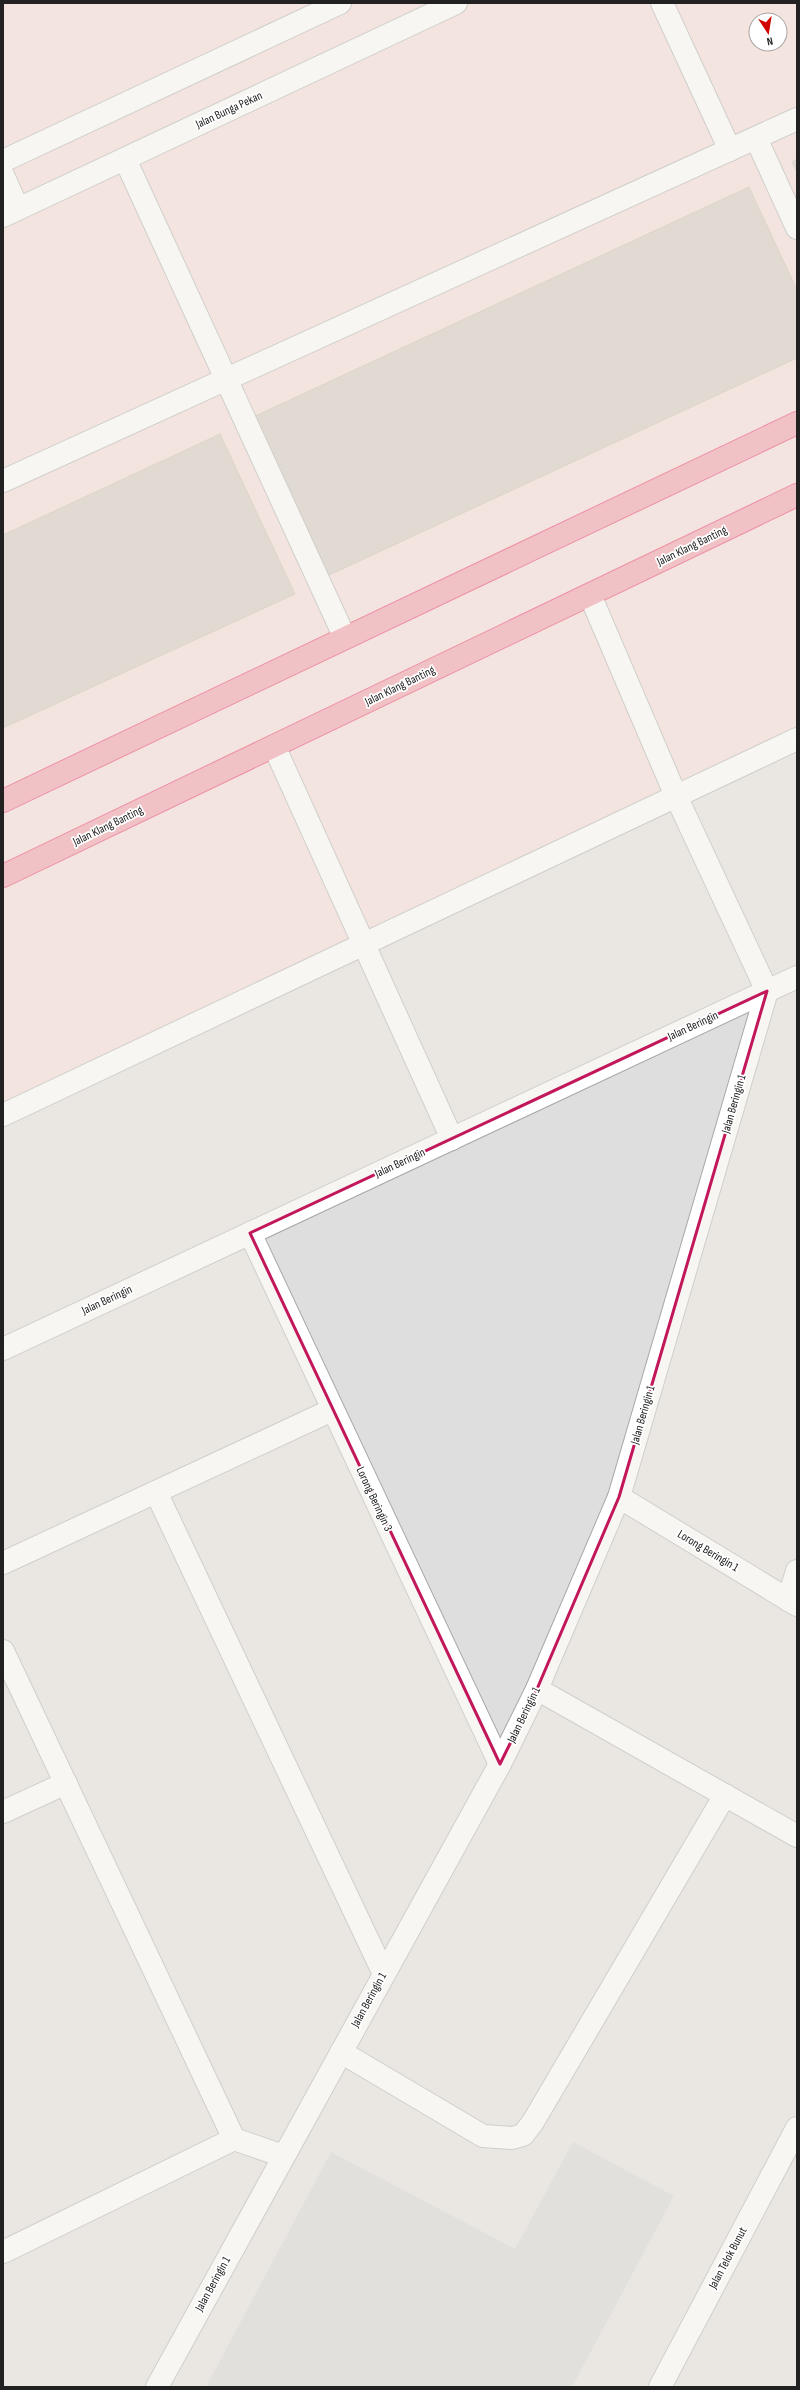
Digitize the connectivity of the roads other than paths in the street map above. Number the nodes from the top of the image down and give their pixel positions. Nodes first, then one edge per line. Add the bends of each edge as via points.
1 (340, 3) edge
2 (456, 3) edge
3 (662, 3) edge
4 (797, 119) edge
5 (756, 138) junction
6 (730, 150) junction
7 (125, 159) junction
8 (3, 161) edge
9 (3, 175) edge
10 (10, 213) edge
11 (797, 228) edge
12 (227, 379) junction
13 (797, 423) edge
14 (3, 481) edge
15 (797, 495) edge
16 (590, 595) junction
17 (345, 638) junction
18 (797, 739) edge
19 (274, 746) junction
20 (676, 796) junction
21 (4, 799) edge
22 (3, 876) edge
23 (364, 944) junction
24 (797, 977) edge
25 (768, 991) junction
26 (3, 1115) edge
27 (452, 1139) junction
28 (250, 1234) junction
29 (3, 1349) edge
30 (332, 1410) junction
31 (156, 1492) junction
32 (619, 1497) junction
33 (3, 1564) edge
34 (797, 1571) edge
35 (793, 1602) edge
36 (3, 1651) edge
37 (537, 1689) junction
38 (500, 1764) junction
39 (66, 1783) junction
40 (725, 1795) junction
41 (3, 1812) edge
42 (797, 1836) edge
43 (384, 1974) junction
44 (341, 2052) junction
45 (797, 2128) edge
46 (234, 2139) junction
47 (283, 2156) junction
48 (3, 2252) edge
49 (156, 2387) edge
50 (660, 2387) edge

1 - 8 street
2 - 7 street, Jalan Bunga Pekan
3 - 6 street
4 - 5 street
5 - 6 street
5 - 11 street
6 - 12 street
7 - 10 street, Jalan Bunga Pekan
7 - 12 street
9 - 10 street
12 - 14 street
12 - 17 street
13 - 17 highway
15 - 16 highway, Jalan Klang Banting
16 - 19 highway, Jalan Klang Banting
16 - 20 street
17 - 21 highway
18 - 20 street
19 - 22 highway, Jalan Klang Banting
19 - 23 street
20 - 23 street
20 - 25 street
23 - 26 street
23 - 27 street
24 - 25 street, Jalan Beringin
25 - 27 street, Jalan Beringin
25 - 32 street, Jalan Beringin 1
27 - 28 street, Jalan Beringin
28 - 29 street, Jalan Beringin
28 - 30 street, Lorong Beringin 3
30 - 31 street
30 - 38 street, Lorong Beringin 3
31 - 33 street
31 - 43 street
32 - 35 street, Lorong Beringin 1
32 - 37 street, Jalan Beringin 1
34 - 35 street
36 - 39 street
37 - 38 street, Jalan Beringin 1
37 - 40 street
38 - 43 street, Jalan Beringin 1
39 - 41 street
39 - 46 street
40 - 42 street
40 - 44 street via 523,2135 512,2138 483,2136
43 - 44 street, Jalan Beringin 1
44 - 47 street, Jalan Beringin 1
45 - 50 street, Jalan Telok Bunut
46 - 47 street
46 - 48 street
47 - 49 street, Jalan Beringin 1

